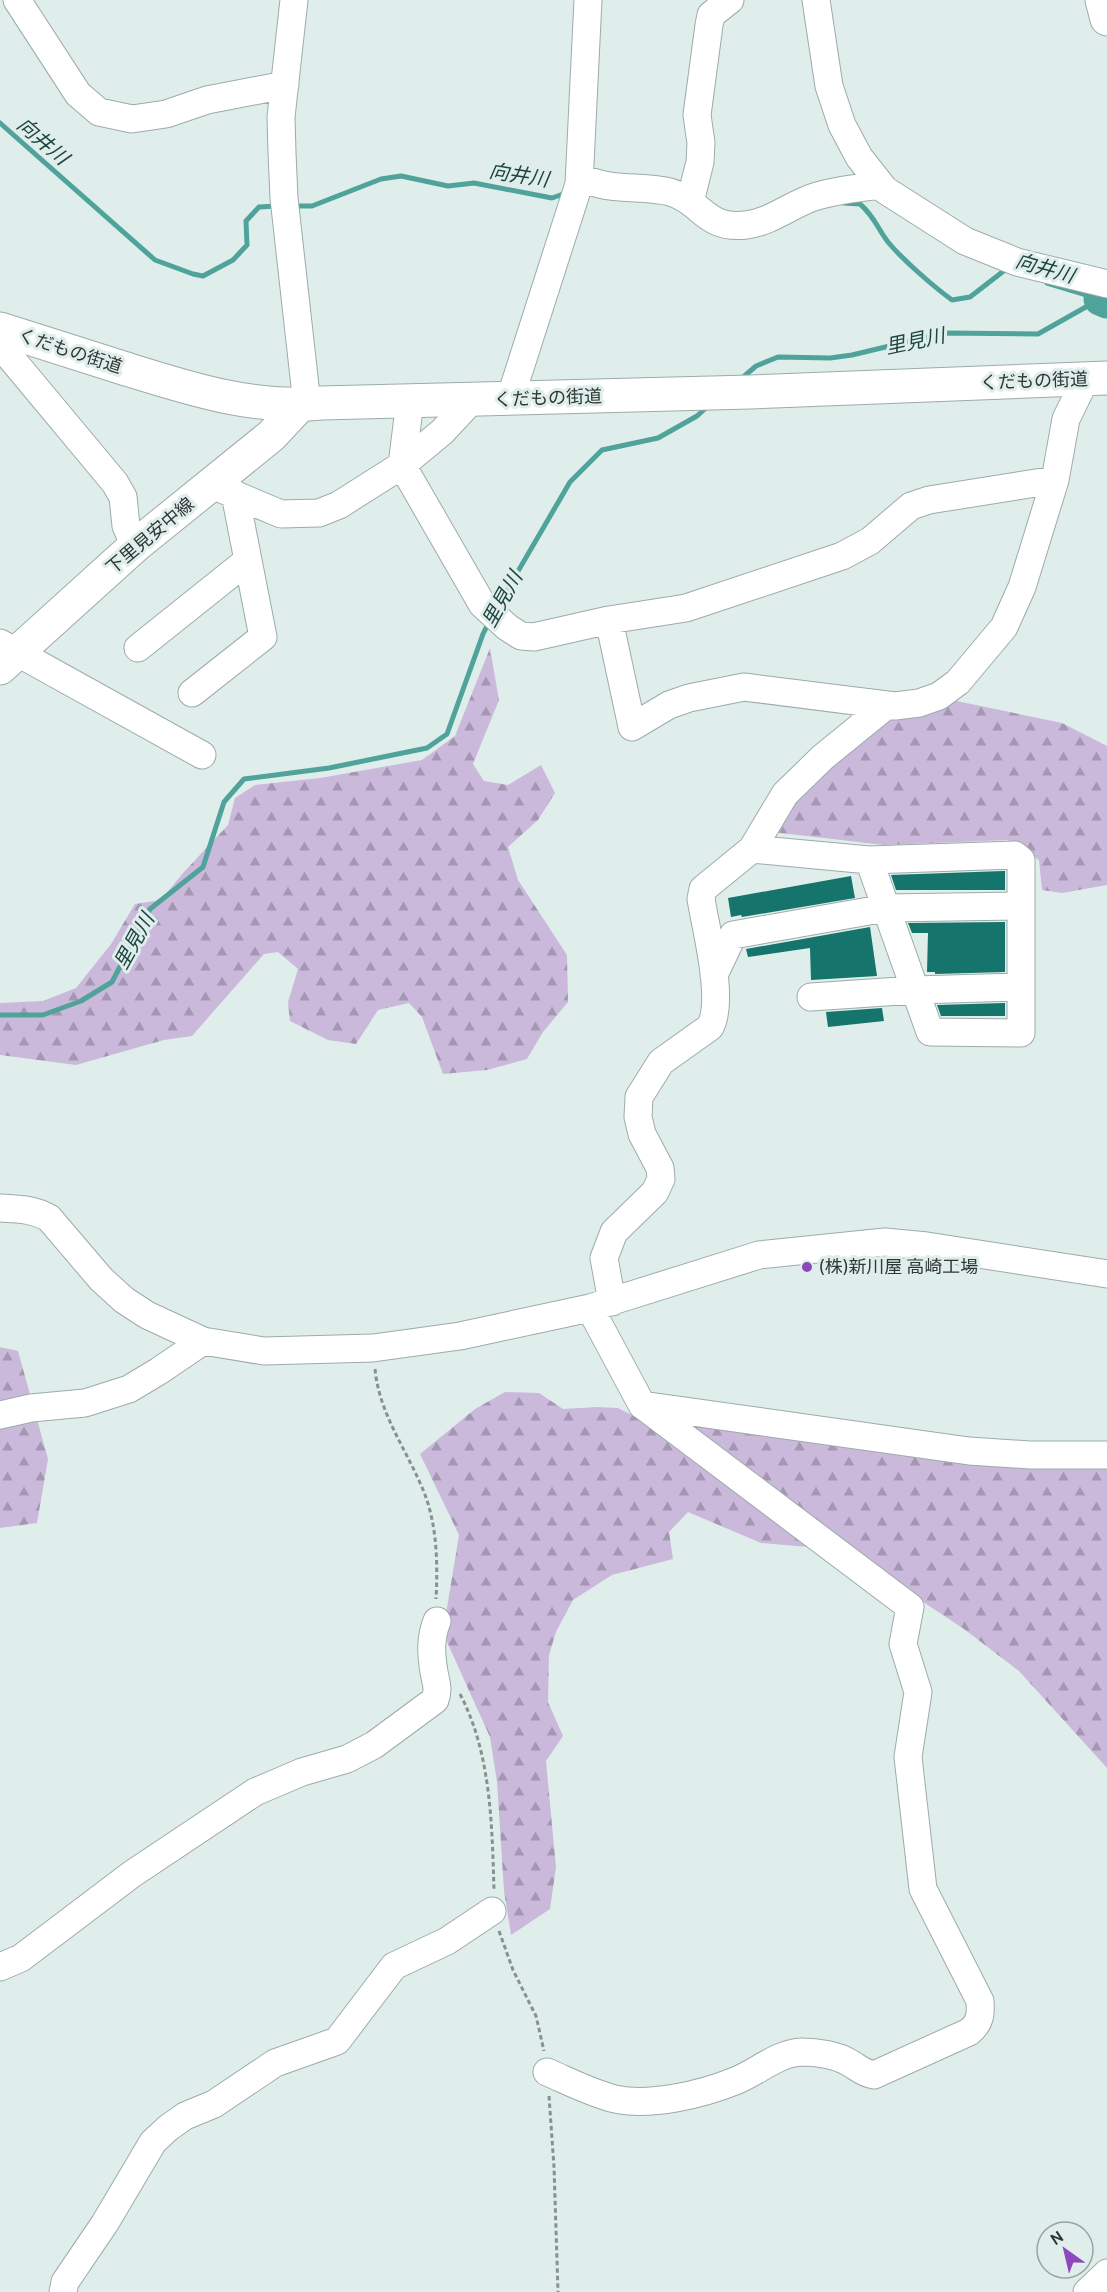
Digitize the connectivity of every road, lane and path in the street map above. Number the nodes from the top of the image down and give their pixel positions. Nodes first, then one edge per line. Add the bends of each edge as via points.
1 (17, 0) edge
2 (294, 0) edge
3 (588, 0) edge
4 (693, 0) edge
5 (730, 0) edge
6 (816, 0) edge
7 (1102, 0) edge
8 (1107, 19) edge
9 (709, 25) junction
10 (285, 85) junction
11 (580, 178) junction
12 (881, 185) junction
13 (690, 202) junction
14 (1107, 284) edge
15 (0, 328) edge
16 (5, 358) edge
17 (1096, 379) edge
18 (510, 399) junction
19 (472, 400) junction
20 (410, 401) junction
21 (300, 405) junction
22 (402, 465) junction
23 (1055, 480) junction
24 (223, 490) junction
25 (135, 546) junction
26 (248, 560) junction
27 (609, 620) junction
28 (138, 648) dead end
29 (6, 655) edge
30 (192, 693) dead end
31 (887, 705) junction
32 (202, 755) dead end
33 (752, 849) junction
34 (869, 860) junction
35 (1021, 906) junction
36 (886, 908) junction
37 (714, 975) junction
38 (1021, 987) junction
39 (915, 990) junction
40 (811, 997) dead end
41 (0, 1208) edge
42 (1107, 1274) edge
43 (602, 1305) junction
44 (203, 1341) junction
45 (373, 1348) junction
46 (642, 1405) junction
47 (0, 1415) edge
48 (1107, 1455) edge
49 (437, 1621) joint
50 (459, 1693) dead end
51 (492, 1911) junction
52 (0, 1967) edge
53 (548, 2072) junction
54 (1107, 2273) edge
55 (63, 2292) edge
56 (558, 2292) edge
57 (1087, 2292) edge

1 - 10 street via 78,94 99,112 132,119
2 - 10 street
3 - 11 street
4 - 9 street
5 - 9 street via 711,15
6 - 12 street via 829,86 842,125 859,157
7 - 8 main road
9 - 13 street via 698,115 700,162
10 - 21 street via 281,117 284,198 306,395
11 - 13 street via 608,186 670,192
11 - 18 street
12 - 13 street via 814,197 748,225 728,226 714,221
12 - 14 street via 902,203 965,241 1017,262
15 - 21 main road, くだもの街道 via 180,386 261,402
16 - 25 street via 115,483 123,497 126,526
17 - 18 main road, くだもの街道
17 - 23 street via 1066,419
18 - 19 main road, くだもの街道
19 - 20 main road, くだもの街道
19 - 22 street via 442,432
20 - 21 main road, くだもの街道
20 - 22 street
21 - 24 main road, 下里見安中線
22 - 24 street via 339,505 319,513 281,514
22 - 27 street via 482,604 507,627 521,636 534,637
23 - 27 street via 929,500 911,506 870,541 842,556 686,608
23 - 31 street via 1022,587 1004,627 958,682 939,696 919,703
24 - 25 main road, 下里見安中線
24 - 26 street
25 - 29 main road, 下里見安中線
26 - 28 street
26 - 30 street via 263,637
27 - 31 street via 632,726 689,698 744,687
29 - 32 street
31 - 33 street via 785,794
33 - 34 street
33 - 37 street via 703,889 700,900
34 - 35 street via 1015,855 1021,860
34 - 36 street
35 - 36 street
35 - 38 street
36 - 37 street via 733,935
36 - 39 street
37 - 43 street via 714,1020 710,1027 661,1062 639,1097 642,1134 660,1168 661,1179 656,1192 614,1232 604,1258
38 - 39 street
38 - 39 street via 1021,1033 930,1032
39 - 40 street
41 - 44 street via 39,1212 49,1218 124,1300
42 - 43 street via 885,1242 759,1255
43 - 45 street via 460,1336
43 - 46 street
44 - 45 street via 264,1351
44 - 47 street via 129,1389 85,1403
45 - 49 path via 376,1386 384,1410 422,1486 430,1512 438,1569
46 - 48 street via 969,1451
46 - 53 street via 910,1607 903,1644 918,1692 908,1757 923,1889 980,2001 981,2014 969,2032 874,2075 849,2062 800,2052 781,2056 736,2080 643,2102 592,2092
49 - 52 street via 431,1634 438,1690 435,1700 374,1745 347,1759 255,1792 132,1874 21,1958
50 - 51 path via 478,1738 487,1782
51 - 53 path via 513,1970 536,2016
51 - 55 street via 447,1941 394,1966 337,2041 275,2063 214,2104 185,2115 168,2128 153,2142 65,2282
53 - 56 path
54 - 57 street

